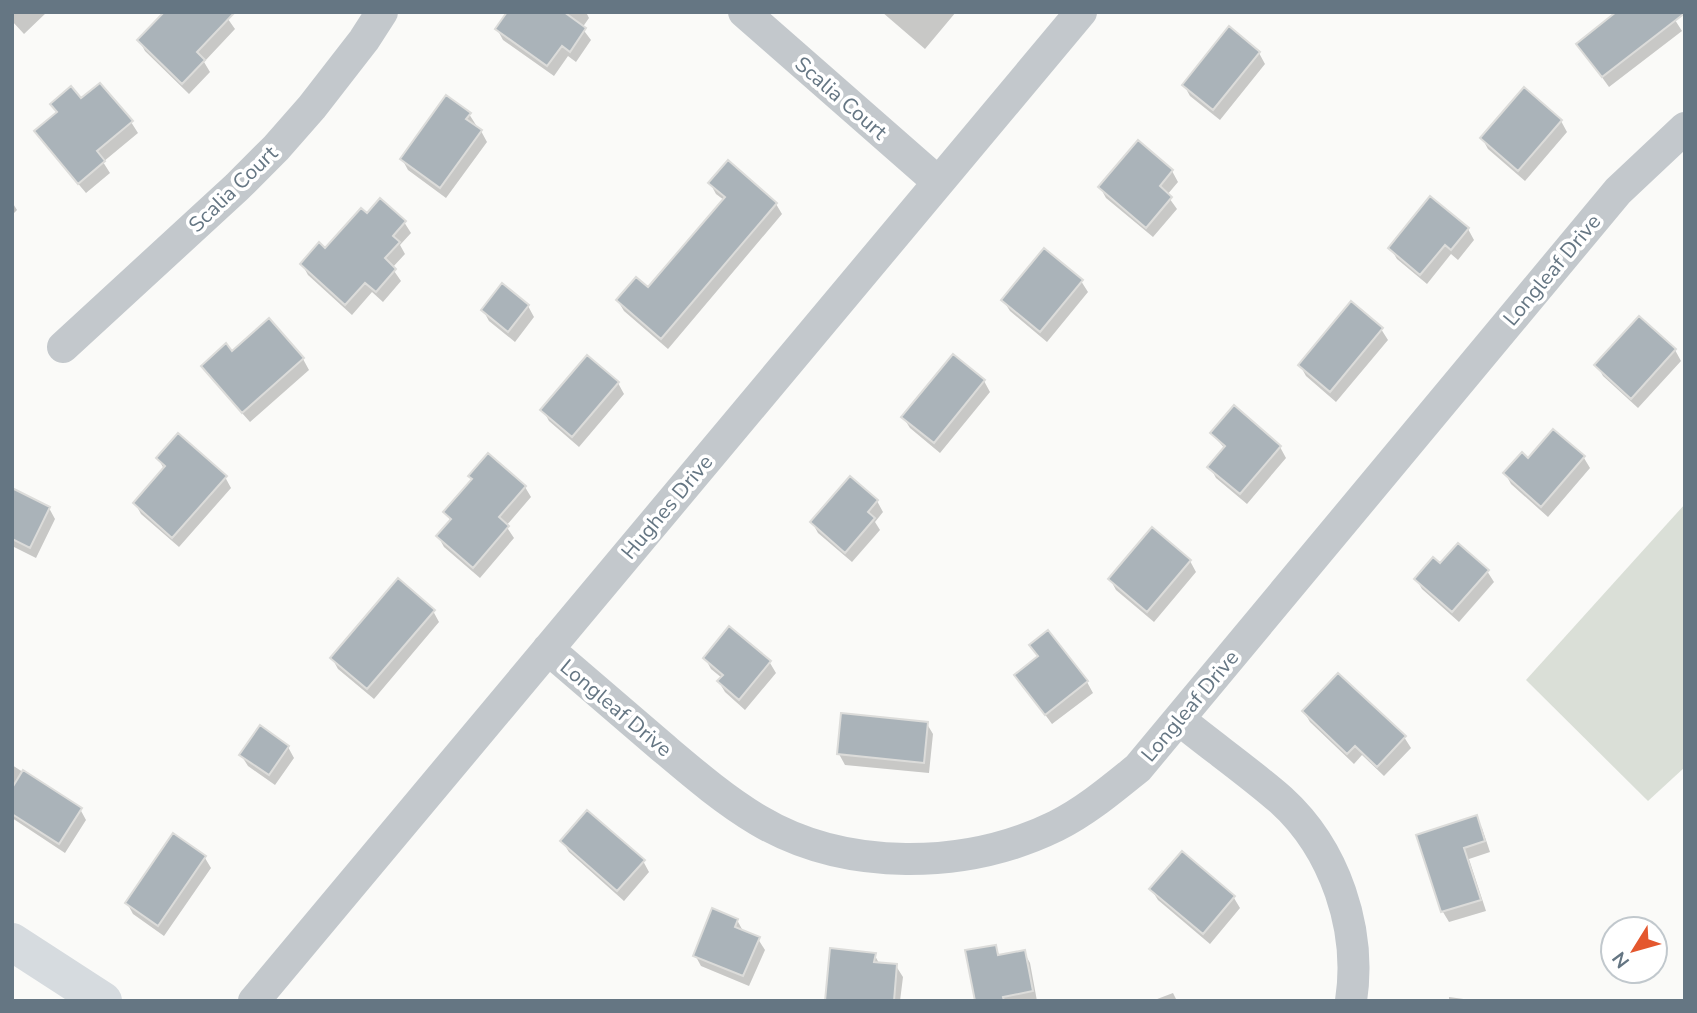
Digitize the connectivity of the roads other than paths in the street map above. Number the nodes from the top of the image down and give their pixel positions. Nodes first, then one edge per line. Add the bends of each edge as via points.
1 (382, 12) edge
2 (744, 12) edge
3 (1081, 12) edge
4 (1685, 128) edge
5 (938, 182) junction
6 (63, 347) dead end
7 (548, 649) junction
8 (1180, 720) junction
9 (12, 942) edge
10 (103, 1001) edge
11 (254, 1001) edge
12 (1351, 1001) edge

1 - 6 street, Scalia Court via 276,148
2 - 5 street, Scalia Court
3 - 5 street, Hughes Drive
4 - 8 street, Longleaf Drive via 1618,191
5 - 7 street, Hughes Drive
7 - 8 street, Longleaf Drive via 723,798 761,822 852,854 953,857 1002,847 1055,826 1099,800 1138,768
7 - 11 street, Hughes Drive
8 - 12 street via 1282,802 1311,834 1336,878 1348,916 1354,959
9 - 10 main road

